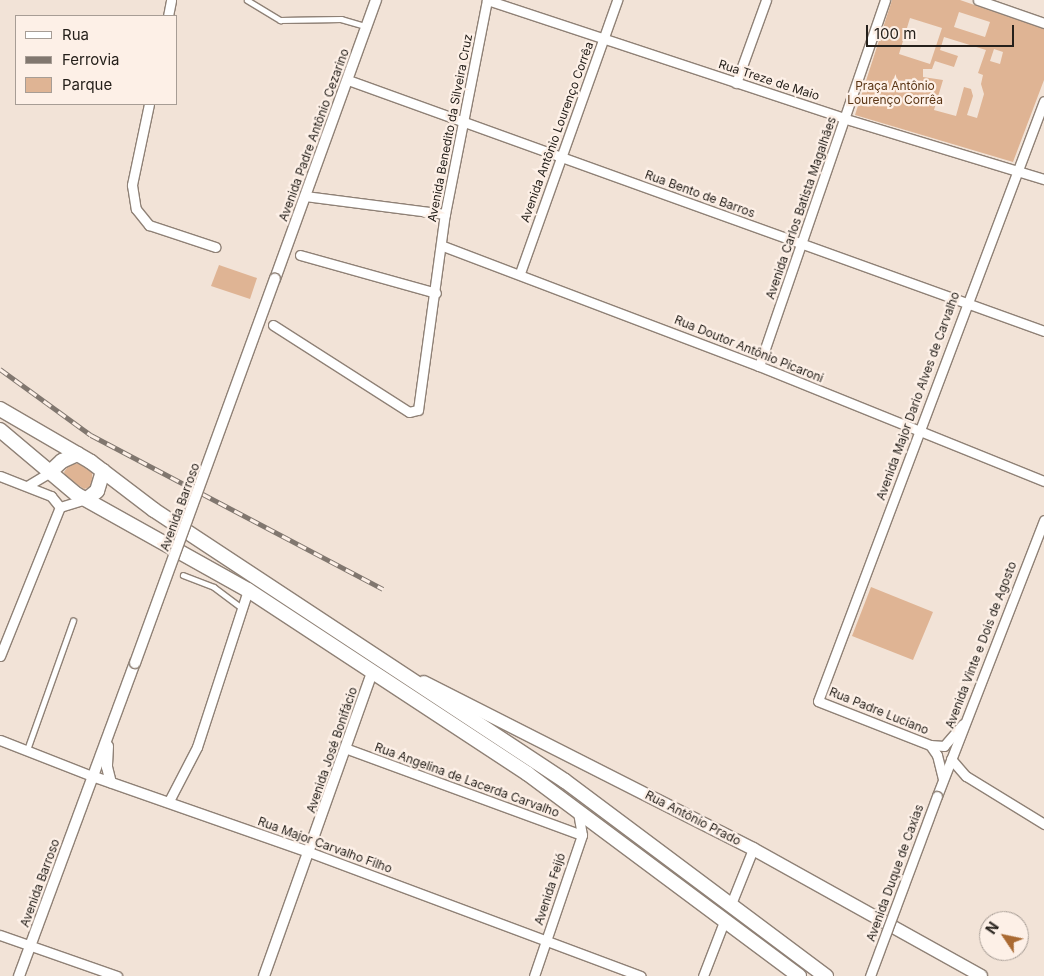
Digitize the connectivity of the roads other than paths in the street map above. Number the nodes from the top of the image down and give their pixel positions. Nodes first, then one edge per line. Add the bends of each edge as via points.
1 (171, 0) edge
2 (247, 0) edge
3 (376, 0) edge
4 (487, 0) edge
5 (617, 0) edge
6 (766, 0) edge
7 (885, 0) edge
8 (978, 0) edge
9 (168, 15) edge
10 (1044, 23) edge
11 (367, 27) junction
12 (603, 39) junction
13 (348, 80) junction
14 (736, 83) junction
15 (1044, 101) edge
16 (149, 105) edge
17 (846, 119) junction
18 (464, 122) junction
19 (561, 157) junction
20 (1018, 170) junction
21 (1044, 179) edge
22 (304, 196) junction
23 (445, 214) junction
24 (802, 245) junction
25 (443, 246) junction
26 (215, 247) dead end
27 (300, 255) dead end
28 (520, 273) junction
29 (275, 279) joint
30 (436, 293) junction
31 (966, 302) junction
32 (273, 325) dead end
33 (1044, 331) edge
34 (759, 366) junction
35 (0, 409) edge
36 (0, 430) edge
37 (918, 430) junction
38 (77, 454) junction
39 (103, 471) junction
40 (50, 472) junction
41 (0, 476) edge
42 (1044, 481) edge
43 (26, 486) junction
44 (87, 499) junction
45 (60, 507) junction
46 (1044, 520) edge
47 (183, 575) dead end
48 (248, 590) junction
49 (242, 608) junction
50 (73, 621) dead end
51 (0, 656) edge
52 (399, 670) junction
53 (372, 673) junction
54 (818, 701) joint
55 (963, 724) junction
56 (0, 740) edge
57 (108, 743) junction
58 (930, 746) junction
59 (345, 748) junction
60 (27, 750) junction
61 (952, 759) junction
62 (92, 776) junction
63 (966, 776) junction
64 (943, 779) junction
65 (111, 783) junction
66 (169, 800) junction
67 (578, 809) junction
68 (1044, 824) edge
69 (582, 835) junction
70 (753, 849) junction
71 (309, 852) junction
72 (731, 904) junction
73 (726, 919) junction
74 (0, 935) edge
75 (546, 942) junction
76 (30, 944) junction
77 (19, 976) edge
78 (118, 976) edge
79 (264, 976) edge
80 (534, 976) edge
81 (641, 976) edge
82 (704, 976) edge
83 (799, 976) edge
84 (826, 976) edge
85 (870, 976) edge
86 (982, 976) edge

1 - 9 street
2 - 11 lane via 280,20 340,19
3 - 11 street, Avenida Padre Antônio Cezarino
4 - 12 street, Rua Treze de Maio
4 - 18 street, Avenida Benedito da Silveira Cruz
5 - 12 street, Avenida Antônio Lourenço Corrêa
6 - 14 street
7 - 17 street, Avenida Carlos Batista Magalhães
8 - 10 street
11 - 13 street, Avenida Padre Antônio Cezarino
12 - 14 street, Rua Treze de Maio
12 - 19 street, Avenida Antônio Lourenço Corrêa
13 - 18 street, Rua Bento de Barros
13 - 22 street, Avenida Padre Antônio Cezarino
14 - 17 street, Rua Treze de Maio
15 - 20 street, Avenida Major Dario Alves de Carvalho
16 - 26 street via 132,185 136,209 149,225
17 - 20 street, Rua Treze de Maio
17 - 24 street, Avenida Carlos Batista Magalhães
18 - 19 street, Rua Bento de Barros
18 - 23 street, Avenida Benedito da Silveira Cruz
19 - 24 street, Rua Bento de Barros
19 - 28 street, Avenida Antônio Lourenço Corrêa
20 - 21 street, Rua Treze de Maio
20 - 31 street, Avenida Major Dario Alves de Carvalho
22 - 23 street
22 - 29 street, Avenida Padre Antônio Cezarino
23 - 25 street, Avenida Benedito da Silveira Cruz
24 - 31 street, Rua Bento de Barros
24 - 34 street, Avenida Carlos Batista Magalhães
25 - 28 street, Rua Doutor Antônio Picaroni
25 - 30 street, Avenida Benedito da Silveira Cruz
27 - 30 street
28 - 34 street, Rua Doutor Antônio Picaroni
29 - 57 street, Avenida Barroso, bridge
30 - 32 street, Avenida Benedito da Silveira Cruz via 418,410 409,412
31 - 33 street, Rua Bento de Barros
31 - 37 street, Avenida Major Dario Alves de Carvalho
34 - 37 street, Rua Doutor Antônio Picaroni
35 - 38 main road
36 - 40 main road
37 - 42 street, Rua Doutor Antônio Picaroni
37 - 54 street, Avenida Major Dario Alves de Carvalho
38 - 39 main road
38 - 40 main road
39 - 44 main road via 97,491
39 - 52 main road via 154,510
40 - 43 street
40 - 44 main road via 67,488
41 - 43 street
43 - 45 street via 50,496
44 - 45 street
44 - 48 main road
45 - 51 street
46 - 55 street, Avenida Vinte e Dois de Agosto
47 - 49 lane via 214,587
48 - 49 street
48 - 53 main road
49 - 66 street via 197,747
50 - 60 lane
52 - 70 main road, Rua Antônio Prado
52 - 72 main road via 565,781
53 - 59 street, Avenida José Bonifácio
53 - 67 main road
54 - 58 street, Rua Padre Luciano
55 - 58 street, Rua Padre Luciano via 944,746
55 - 61 street, Avenida Vinte e Dois de Agosto
56 - 60 street, Rua Major Carvalho Filho
57 - 62 street, Avenida Barroso
57 - 65 street, Avenida Barroso via 107,767
58 - 64 street, Rua Padre Luciano via 938,755
59 - 69 street, Rua Angelina de Lacerda Carvalho
59 - 71 street, Avenida José Bonifácio
60 - 62 street, Rua Major Carvalho Filho
61 - 63 street
61 - 64 street, Avenida Vinte e Dois de Agosto
62 - 65 street, Rua Major Carvalho Filho
62 - 76 street, Avenida Barroso
63 - 64 street
63 - 68 street
64 - 85 street, Avenida Duque de Caxias, bridge
65 - 66 street, Rua Major Carvalho Filho
66 - 71 street, Rua Major Carvalho Filho
67 - 69 street, Avenida Feijó
67 - 73 main road
69 - 75 street, Avenida Feijó
70 - 72 street
70 - 86 main road, Rua Antônio Prado
71 - 75 street, Rua Major Carvalho Filho
71 - 79 street, Avenida José Bonifácio
72 - 84 main road
73 - 82 street
73 - 83 main road
74 - 76 street
75 - 80 street, Avenida Feijó
75 - 81 street, Rua Major Carvalho Filho
76 - 77 street, Avenida Barroso
76 - 78 street

